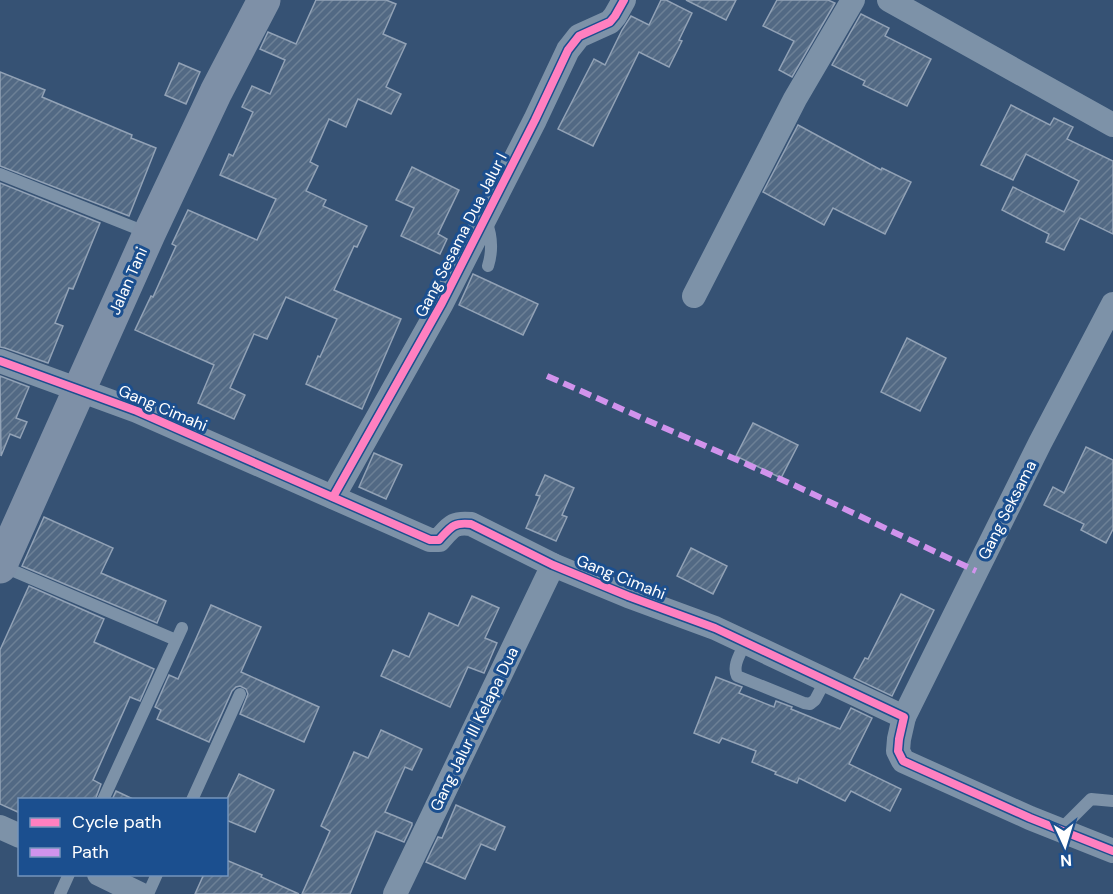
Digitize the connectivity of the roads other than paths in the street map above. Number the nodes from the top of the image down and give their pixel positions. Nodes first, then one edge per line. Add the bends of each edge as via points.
1 (264, 0) edge
2 (624, 0) edge
3 (853, 0) edge
4 (889, 0) edge
5 (1113, 125) edge
6 (0, 174) edge
7 (485, 219) junction
8 (149, 234) junction
9 (488, 266) dead end
10 (694, 296) dead end
11 (1113, 304) edge
12 (0, 362) edge
13 (79, 389) junction
14 (333, 497) junction
15 (553, 564) junction
16 (0, 566) edge
17 (182, 628) dead end
18 (176, 640) junction
19 (745, 643) junction
20 (825, 681) junction
21 (240, 694) dead end
22 (904, 717) junction
23 (104, 798) edge
24 (193, 798) edge
25 (1113, 801) edge
26 (0, 827) edge
27 (1061, 829) junction
28 (18, 835) edge
29 (1113, 851) edge
30 (68, 876) edge
31 (103, 876) edge
32 (156, 876) edge
33 (60, 894) edge
34 (140, 894) edge
35 (148, 894) edge
36 (395, 894) edge

1 - 8 highway, Jalan Tani
2 - 7 street, Gang Sesama Dua Jalur I via 609,22 579,36 568,50
3 - 10 street via 795,99
4 - 5 street
6 - 8 lane
7 - 9 lane via 491,240
7 - 14 street, Gang Sesama Dua Jalur I
8 - 13 highway, Jalan Tani
11 - 22 street, Gang Seksama
12 - 13 street, Gang Cimahi
13 - 14 street, Gang Cimahi
13 - 16 highway, Jalan Tani
14 - 15 street, Gang Cimahi via 430,540 439,540 452,526 471,524
15 - 19 street, Gang Cimahi
15 - 36 street, Gang Jalur III Kelapa Dua
16 - 18 lane
17 - 18 lane
18 - 23 lane
19 - 20 street, Gang Cimahi
19 - 20 lane via 735,666 737,676 810,704
20 - 22 street, Gang Cimahi
21 - 24 lane
22 - 27 street via 898,751 903,761
25 - 27 lane via 1091,799
26 - 28 street
27 - 29 street
30 - 33 lane
31 - 34 street
32 - 35 lane

